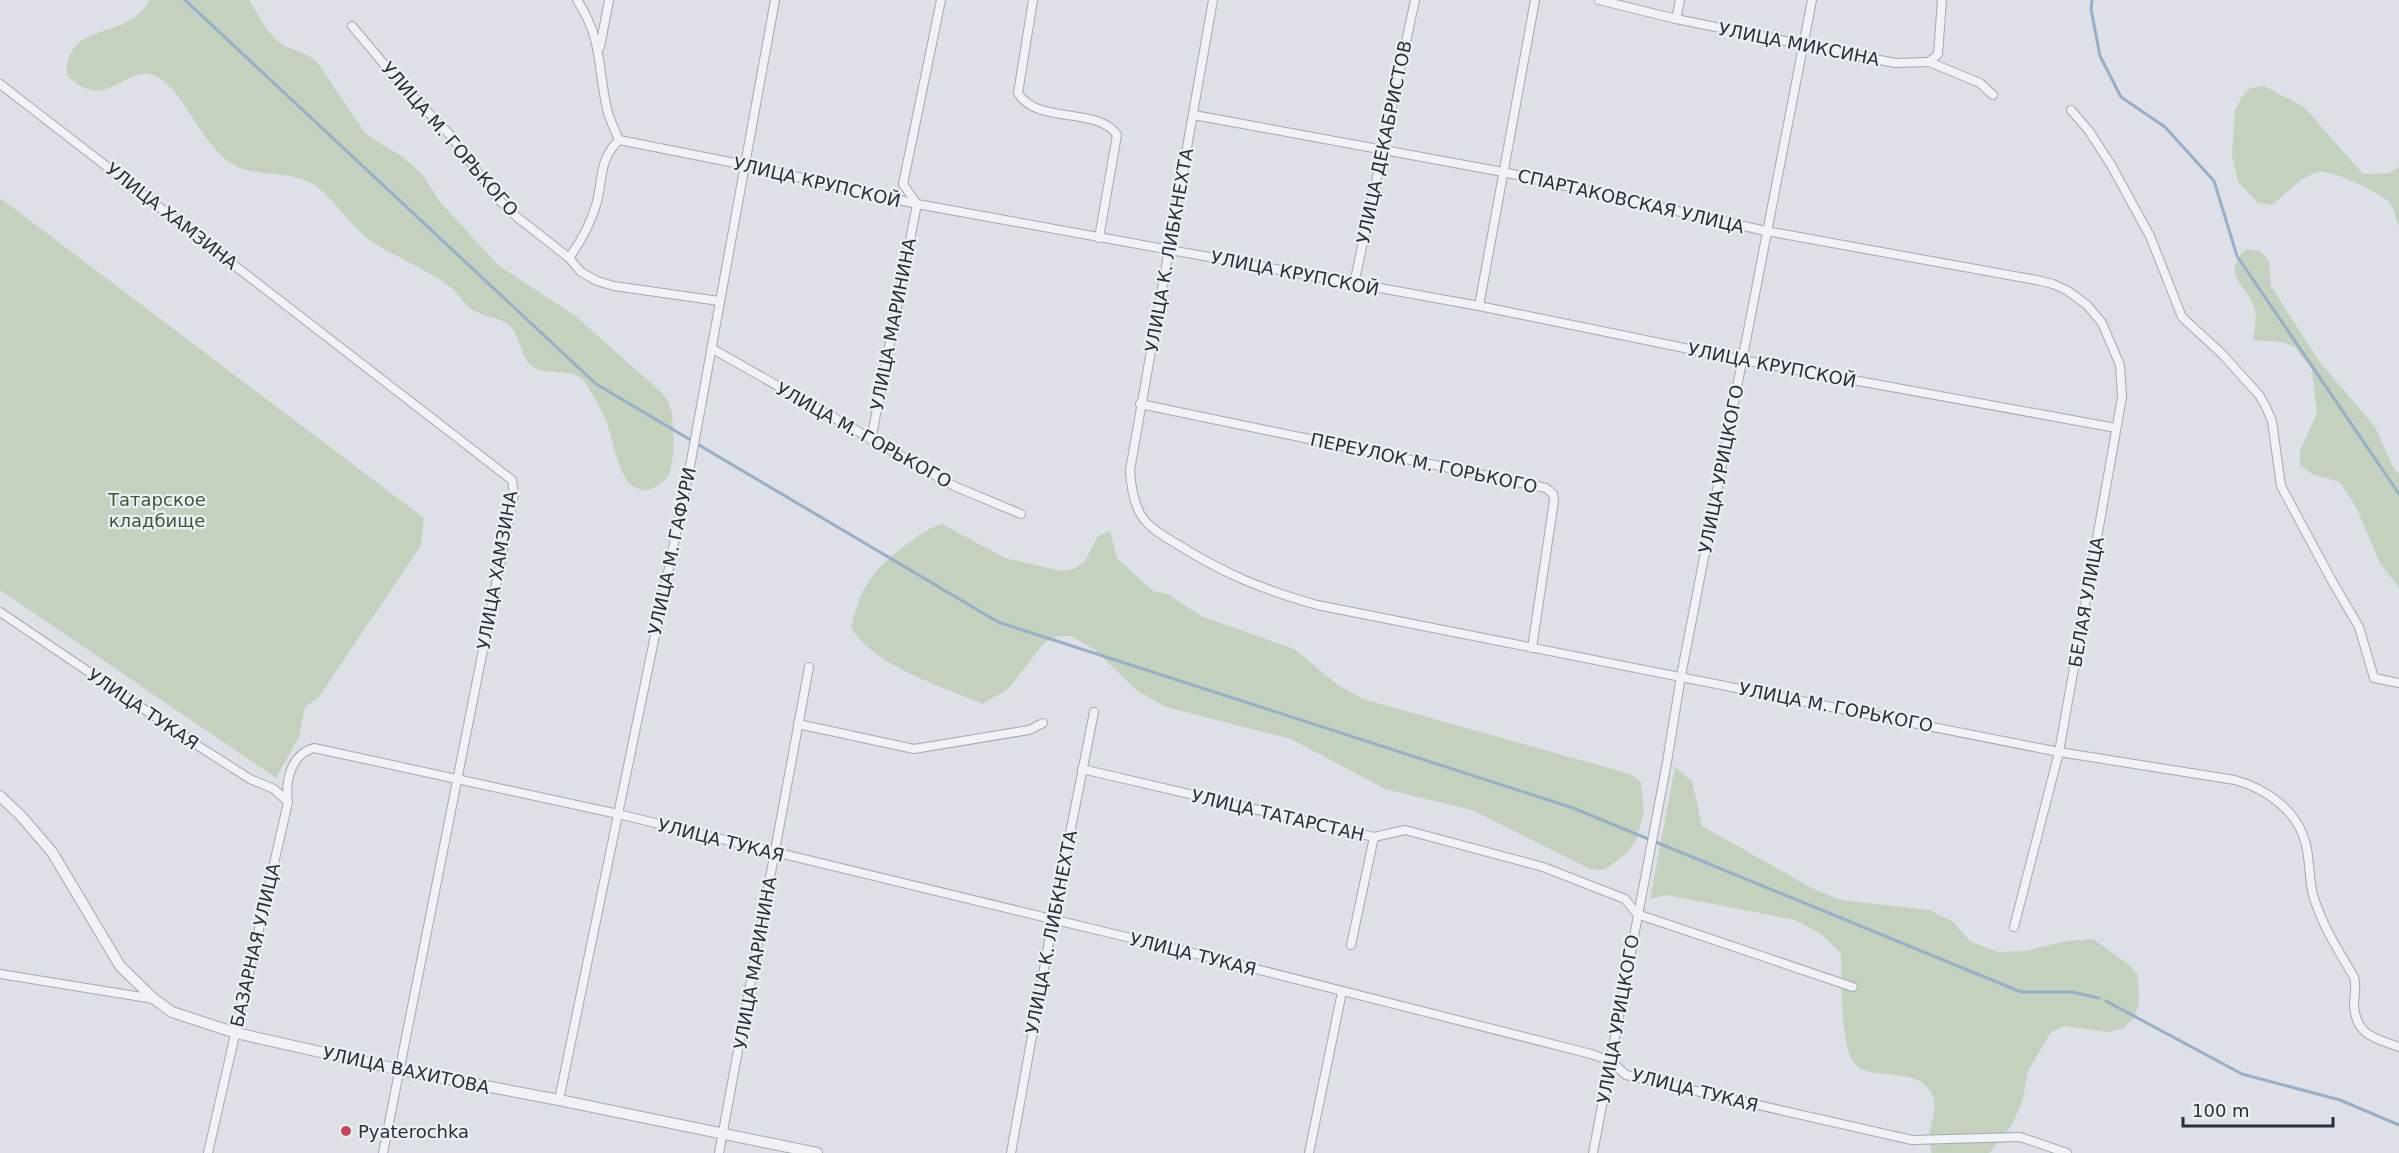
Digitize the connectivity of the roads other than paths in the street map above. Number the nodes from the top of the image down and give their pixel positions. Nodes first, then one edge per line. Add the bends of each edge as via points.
1 (578, 0) edge
2 (609, 0) edge
3 (775, 0) edge
4 (941, 0) edge
5 (1033, 0) edge
6 (1213, 0) edge
7 (1415, 0) edge
8 (1535, 0) edge
9 (1599, 0) edge
10 (1680, 0) edge
11 (1812, 0) edge
12 (1942, 0) edge
13 (1676, 19) junction
14 (352, 26) dead end
15 (1803, 46) junction
16 (599, 51) junction
17 (1929, 62) junction
18 (0, 84) edge
19 (1993, 95) dead end
20 (2071, 110) dead end
21 (1194, 115) junction
22 (619, 140) junction
23 (1382, 148) junction
24 (745, 165) junction
25 (1503, 172) junction
26 (917, 204) junction
27 (1766, 231) junction
28 (1099, 237) junction
29 (1169, 249) junction
30 (569, 258) junction
31 (1353, 284) junction
32 (2068, 291) joint
33 (719, 301) junction
34 (1479, 306) junction
35 (711, 348) junction
36 (1743, 360) junction
37 (1140, 404) junction
38 (2116, 428) junction
39 (871, 440) junction
40 (1135, 500) joint
41 (1021, 514) dead end
42 (0, 612) edge
43 (1532, 648) junction
44 (809, 667) dead end
45 (1681, 676) junction
46 (2399, 683) edge
47 (1094, 712) dead end
48 (1043, 723) dead end
49 (798, 724) junction
50 (314, 748) joint
51 (2059, 752) junction
52 (1082, 769) junction
53 (459, 778) junction
54 (0, 796) edge
55 (288, 802) junction
56 (618, 814) junction
57 (1374, 837) junction
58 (775, 854) junction
59 (1637, 914) junction
60 (1053, 919) junction
61 (2014, 927) dead end
62 (1351, 945) dead end
63 (0, 974) edge
64 (1853, 987) dead end
65 (1342, 992) junction
66 (154, 999) junction
67 (236, 1033) junction
68 (2399, 1047) edge
69 (1611, 1061) junction
70 (401, 1070) junction
71 (559, 1100) junction
72 (723, 1134) junction
73 (208, 1153) edge
74 (383, 1153) edge
75 (719, 1153) edge
76 (817, 1153) edge
77 (1011, 1153) edge
78 (1309, 1153) edge
79 (1593, 1153) edge
80 (2067, 1153) edge

1 - 16 street
2 - 16 street
3 - 24 street, УЛИЦА М. ГАФУРИ
4 - 26 street via 903,184
5 - 28 street via 1018,93 1022,101 1044,110 1086,118 1113,129 1117,135
6 - 21 street, УЛИЦА К. ЛИБКНЕХТА
7 - 23 street, УЛИЦА ДЕКАБРИСТОВ
8 - 25 street
9 - 13 street, УЛИЦА МИКСИНА
10 - 13 street
11 - 15 street, УЛИЦА УРИЦКОГО
12 - 17 street via 1938,54
13 - 15 street, УЛИЦА МИКСИНА
14 - 30 street, УЛИЦА М. ГОРЬКОГО via 451,136 496,198
15 - 17 street, УЛИЦА МИКСИНА via 1895,63
15 - 27 street, УЛИЦА УРИЦКОГО
16 - 22 street via 609,115
17 - 19 street, УЛИЦА МИКСИНА via 1980,83
18 - 53 street, УЛИЦА ХАМЗИНА via 512,480 514,494
20 - 46 street via 2111,165 2150,236 2182,317 2222,354 2262,401 2272,421 2281,486 2359,627 2374,678
21 - 23 street, СПАРТАКОВСКАЯ УЛИЦА
21 - 29 street, УЛИЦА К. ЛИБКНЕХТА
22 - 24 street, УЛИЦА КРУПСКОЙ
22 - 30 street via 603,163 592,217
23 - 25 street, СПАРТАКОВСКАЯ УЛИЦА
23 - 31 street, УЛИЦА ДЕКАБРИСТОВ
24 - 26 street, УЛИЦА КРУПСКОЙ
24 - 33 street, УЛИЦА М. ГАФУРИ
25 - 27 street, СПАРТАКОВСКАЯ УЛИЦА
25 - 34 street
26 - 28 street, УЛИЦА КРУПСКОЙ
26 - 39 street, УЛИЦА МАРИНИНА
27 - 32 street, СПАРТАКОВСКАЯ УЛИЦА via 2036,280
27 - 36 street, УЛИЦА УРИЦКОГО
28 - 29 street, УЛИЦА КРУПСКОЙ
29 - 31 street, УЛИЦА КРУПСКОЙ
29 - 37 street, УЛИЦА К. ЛИБКНЕХТА
30 - 33 street, УЛИЦА М. ГОРЬКОГО via 581,272 614,286
31 - 34 street, УЛИЦА КРУПСКОЙ
32 - 38 street, БЕЛАЯ УЛИЦА via 2102,323 2120,364 2122,397
33 - 35 street, УЛИЦА М. ГАФУРИ
34 - 36 street, УЛИЦА КРУПСКОЙ
35 - 39 street, УЛИЦА М. ГОРЬКОГО
35 - 56 street, УЛИЦА М. ГАФУРИ
36 - 38 street, УЛИЦА КРУПСКОЙ
36 - 45 street, УЛИЦА УРИЦКОГО
37 - 40 street, УЛИЦА К. ЛИБКНЕХТА via 1130,470
37 - 43 street, ПЕРЕУЛОК М. ГОРЬКОГО via 1546,488 1554,501
38 - 51 street, БЕЛАЯ УЛИЦА
39 - 41 street, УЛИЦА М. ГОРЬКОГО via 954,486
40 - 43 street, УЛИЦА М. ГОРЬКОГО via 1146,520 1166,537 1244,582 1317,605
42 - 55 street, УЛИЦА ТУКАЯ via 200,747 274,789
43 - 45 street, УЛИЦА М. ГОРЬКОГО
44 - 49 street, УЛИЦА МАРИНИНА
45 - 51 street, УЛИЦА М. ГОРЬКОГО
45 - 59 street, УЛИЦА УРИЦКОГО
47 - 52 street, УЛИЦА К. ЛИБКНЕХТА
48 - 49 street via 1029,730 914,749
49 - 58 street, УЛИЦА МАРИНИНА
50 - 53 street, УЛИЦА ТУКАЯ
50 - 55 street, БАЗАРНАЯ УЛИЦА via 305,750 298,758 286,788
51 - 61 street, БЕЛАЯ УЛИЦА
51 - 68 street, УЛИЦА М. ГОРЬКОГО via 2235,780 2251,784 2277,800 2300,828 2321,919 2357,985 2357,1024 2364,1032
52 - 57 street, УЛИЦА ТАТАРСТАН
52 - 60 street, УЛИЦА К. ЛИБКНЕХТА
53 - 56 street, УЛИЦА ТУКАЯ
53 - 70 street, УЛИЦА ХАМЗИНА
54 - 66 street via 52,852 120,966
55 - 67 street, БАЗАРНАЯ УЛИЦА
56 - 58 street, УЛИЦА ТУКАЯ
56 - 71 street, УЛИЦА М. ГАФУРИ
57 - 59 street, УЛИЦА ТАТАРСТАН via 1405,830 1543,867 1625,899
57 - 62 street
58 - 60 street, УЛИЦА ТУКАЯ
58 - 72 street, УЛИЦА МАРИНИНА
59 - 64 street
59 - 69 street, УЛИЦА УРИЦКОГО
60 - 65 street, УЛИЦА ТУКАЯ
60 - 77 street, УЛИЦА К. ЛИБКНЕХТА
63 - 66 street, УЛИЦА ВАХИТОВА
65 - 69 street, УЛИЦА ТУКАЯ
65 - 78 street
66 - 67 street, УЛИЦА ВАХИТОВА via 172,1012
67 - 70 street, УЛИЦА ВАХИТОВА
67 - 73 street, БАЗАРНАЯ УЛИЦА
69 - 79 street, УЛИЦА УРИЦКОГО
69 - 80 street, УЛИЦА ТУКАЯ via 1626,1075 1912,1140 2020,1137
70 - 71 street, УЛИЦА ВАХИТОВА
70 - 74 street, УЛИЦА ХАМЗИНА
71 - 72 street, УЛИЦА ВАХИТОВА
72 - 75 street, УЛИЦА МАРИНИНА
72 - 76 street, УЛИЦА ВАХИТОВА

